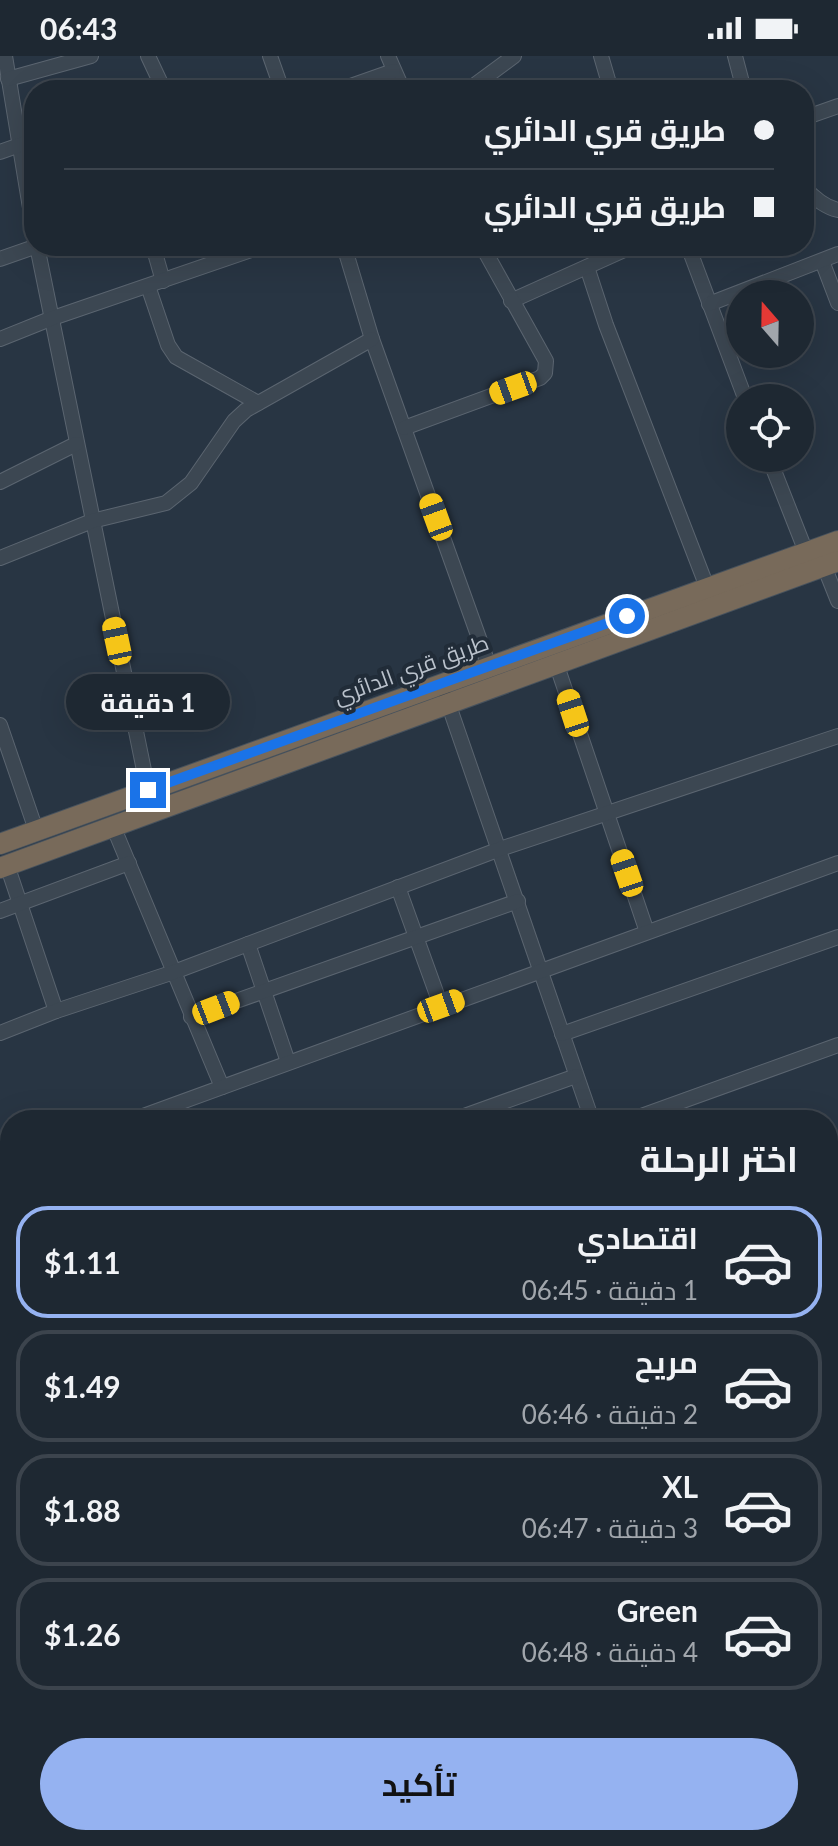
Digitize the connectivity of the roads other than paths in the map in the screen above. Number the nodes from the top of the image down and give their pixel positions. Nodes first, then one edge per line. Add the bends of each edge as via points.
1 (91, 56) edge
2 (148, 56) edge
3 (270, 56) edge
4 (388, 56) edge
5 (514, 56) edge
6 (601, 56) edge
7 (735, 56) edge
8 (3, 59) edge
9 (393, 71) junction
10 (8, 79) junction
11 (159, 80) edge
12 (278, 80) edge
13 (367, 80) edge
14 (398, 80) edge
15 (482, 80) edge
16 (608, 80) edge
17 (741, 80) edge
18 (838, 106) edge
19 (814, 114) edge
20 (24, 143) edge
21 (19, 145) junction
22 (0, 152) edge
23 (24, 170) edge
24 (814, 197) edge
25 (838, 210) edge
26 (24, 251) edge
27 (838, 254) edge
28 (39, 256) edge
29 (154, 256) edge
30 (234, 256) edge
31 (347, 256) edge
32 (487, 256) edge
33 (611, 256) edge
34 (692, 256) edge
35 (0, 259) edge
36 (822, 261) junction
37 (587, 267) junction
38 (156, 283) junction
39 (511, 301) junction
40 (838, 303) edge
41 (709, 304) junction
42 (50, 319) junction
43 (0, 339) edge
44 (372, 339) junction
45 (740, 384) edge
46 (258, 403) junction
47 (404, 428) junction
48 (76, 444) junction
49 (775, 472) edge
50 (0, 482) edge
51 (92, 521) junction
52 (838, 541) edge
53 (806, 552) junction
54 (0, 558) edge
55 (831, 564) edge
56 (707, 587) junction
57 (838, 601) edge
58 (556, 663) junction
59 (489, 666) junction
60 (444, 693) junction
61 (0, 725) edge
62 (838, 736) edge
63 (148, 790) junction
64 (607, 815) junction
65 (113, 826) junction
66 (36, 830) junction
67 (0, 844) edge
68 (500, 849) junction
69 (129, 863) junction
70 (838, 863) edge
71 (4, 866) edge
72 (398, 887) junction
73 (518, 901) junction
74 (20, 904) junction
75 (0, 911) edge
76 (647, 932) junction
77 (416, 937) junction
78 (838, 937) edge
79 (248, 944) junction
80 (541, 970) junction
81 (174, 972) junction
82 (265, 989) junction
83 (441, 1006) junction
84 (56, 1011) junction
85 (191, 1017) junction
86 (0, 1033) edge
87 (562, 1034) junction
88 (838, 1045) edge
89 (288, 1062) junction
90 (576, 1076) junction
91 (222, 1087) junction
92 (159, 1110) edge
93 (481, 1110) edge
94 (588, 1110) edge
95 (658, 1110) edge

1 - 10 street
2 - 11 street
3 - 12 street
4 - 9 street
5 - 15 street
6 - 16 street
7 - 17 street
8 - 10 street
9 - 13 street
9 - 14 street
10 - 21 street
18 - 19 street
20 - 21 street
21 - 22 street
21 - 23 street
24 - 25 street
26 - 35 street
27 - 36 street
28 - 42 street
29 - 38 street
30 - 38 street
31 - 44 street
32 - 39 street
33 - 37 street
34 - 41 street
36 - 40 street
36 - 41 street
37 - 39 street
37 - 56 street
38 - 42 street
38 - 46 street via 168,345 176,357
39 - 47 street via 546,361 545,373
41 - 45 street
42 - 43 street
42 - 48 street
44 - 46 street
44 - 47 street
46 - 51 street via 234,421 178,495 166,503
47 - 59 street
48 - 50 street
48 - 51 street
49 - 53 street
51 - 54 street
51 - 63 street
52 - 53 highway, طريق قري الدائري
53 - 56 highway, طريق قري الدائري
55 - 57 street
55 - 58 highway, طريق قري الدائري
56 - 59 highway, طريق قري الدائري
58 - 60 highway, طريق قري الدائري
58 - 64 street
59 - 60 highway, طريق قري الدائري
60 - 63 highway, طريق قري الدائري
60 - 65 highway, طريق قري الدائري
60 - 68 street
61 - 66 street
62 - 64 street
63 - 66 highway, طريق قري الدائري
64 - 68 street
64 - 76 street
65 - 69 street
65 - 71 highway, طريق قري الدائري
66 - 67 highway, طريق قري الدائري
68 - 72 street
68 - 73 street
69 - 74 street
69 - 81 street
70 - 76 street
71 - 74 street
72 - 77 street
72 - 79 street
73 - 77 street
73 - 80 street
74 - 75 street
74 - 84 street
76 - 80 street
77 - 82 street
77 - 83 street
78 - 87 street
79 - 81 street
79 - 82 street
80 - 83 street
80 - 87 street
81 - 84 street
81 - 85 street
82 - 85 street
82 - 89 street
83 - 89 street
84 - 86 street
85 - 91 street
87 - 90 street
88 - 95 street
89 - 91 street
90 - 93 street
90 - 94 street
91 - 92 street

